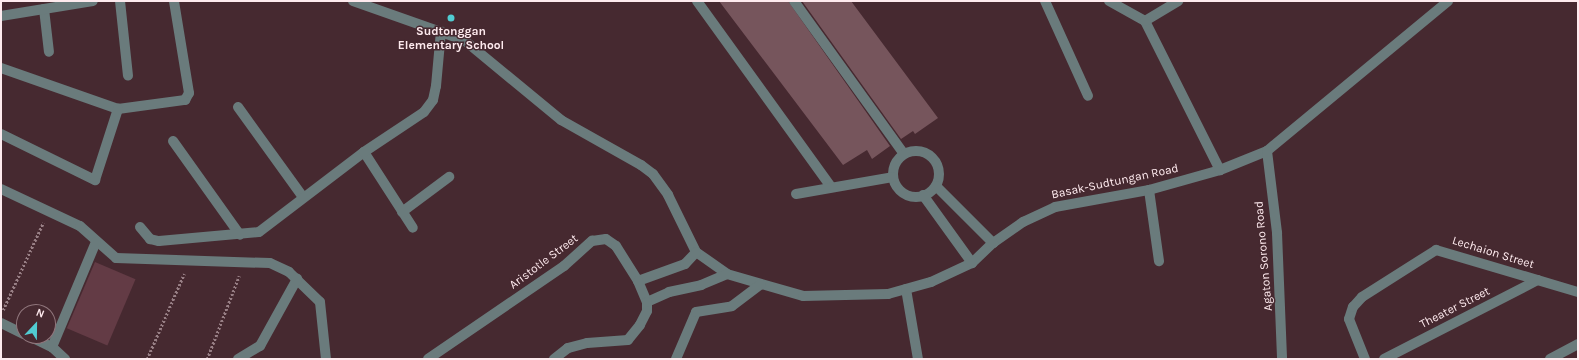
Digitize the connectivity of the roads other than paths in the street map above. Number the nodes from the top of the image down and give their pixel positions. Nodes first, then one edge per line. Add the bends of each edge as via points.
1 (93, 1) edge
2 (120, 1) edge
3 (174, 1) edge
4 (354, 1) edge
5 (697, 1) edge
6 (794, 1) edge
7 (1045, 1) edge
8 (1110, 1) edge
9 (1178, 1) edge
10 (1448, 1) edge
11 (44, 9) junction
12 (1, 16) edge
13 (1145, 21) junction
14 (441, 31) junction
15 (50, 52) dead end
16 (1, 68) edge
17 (128, 76) dead end
18 (1088, 96) dead end
19 (238, 107) dead end
20 (118, 109) junction
21 (1, 134) edge
22 (173, 141) dead end
23 (1267, 151) junction
24 (364, 152) junction
25 (904, 154) junction
26 (1220, 170) junction
27 (449, 177) dead end
28 (893, 178) junction
29 (936, 186) junction
30 (830, 187) junction
31 (1, 189) edge
32 (1148, 190) junction
33 (796, 194) dead end
34 (923, 196) junction
35 (304, 197) junction
36 (402, 212) junction
37 (140, 227) dead end
38 (413, 228) dead end
39 (240, 235) junction
40 (96, 242) junction
41 (993, 243) junction
42 (696, 252) junction
43 (1160, 261) dead end
44 (972, 263) junction
45 (727, 274) junction
46 (297, 279) junction
47 (1538, 280) junction
48 (638, 281) junction
49 (761, 284) junction
50 (906, 289) junction
51 (1578, 292) edge
52 (647, 307) junction
53 (1, 323) edge
54 (16, 330) edge
55 (46, 344) edge
56 (1578, 344) edge
57 (52, 347) junction
58 (65, 359) edge
59 (238, 359) edge
60 (326, 359) edge
61 (428, 359) edge
62 (554, 359) edge
63 (676, 359) edge
64 (918, 359) edge
65 (1282, 359) edge
66 (1365, 359) edge
67 (1384, 359) edge
68 (1550, 359) edge

1 - 11 street
2 - 17 street
3 - 20 street via 189,93 187,98 168,104
4 - 14 street, Basak-Sudtungan Road
5 - 30 street
6 - 25 street
7 - 18 street
8 - 13 street
9 - 13 street
10 - 23 street, Basak-Sudtungan Road
11 - 12 street
11 - 15 street
13 - 26 street
14 - 24 street via 433,100 424,112
14 - 42 street, Basak-Sudtungan Road via 464,40 561,120 653,174 668,195
16 - 20 street
19 - 35 street
20 - 21 street via 96,180
22 - 39 street
23 - 26 street, Basak-Sudtungan Road
23 - 65 street, Agaton Sorono Road via 1277,233
24 - 35 street
24 - 36 street
25 - 28 street via 895,164
25 - 29 street via 919,151 932,158 939,171
26 - 32 street, Basak-Sudtungan Road
27 - 36 street
28 - 30 street
28 - 34 street via 901,191 915,197
29 - 34 street
29 - 41 street
30 - 33 street
31 - 40 street via 80,226
32 - 41 street, Basak-Sudtungan Road via 1055,207 1024,222
32 - 43 street
34 - 44 street
35 - 39 street via 258,232
36 - 38 street
37 - 39 street via 150,239 159,241
40 - 46 street via 116,258 270,263
40 - 57 street
41 - 44 street, Basak-Sudtungan Road
42 - 45 street, Basak-Sudtungan Road
42 - 48 street via 685,264
44 - 50 street, Basak-Sudtungan Road via 931,282
45 - 49 street, Basak-Sudtungan Road
45 - 52 street via 701,285 669,292
46 - 59 street via 260,346
46 - 60 street via 320,302
47 - 51 street, Lechaion Street
47 - 66 street, Lechaion Street via 1447,252 1436,250 1429,253 1362,297 1353,307 1350,320
47 - 67 street, Theater Street
48 - 52 street, Aristotle Street
48 - 61 street, Aristotle Street via 616,246 606,239 592,241 564,266
49 - 50 street, Basak-Sudtungan Road via 803,296 888,294
49 - 63 street via 732,306 696,312
50 - 64 street
52 - 62 street via 640,325 628,340 587,343 568,348
53 - 54 street
55 - 57 street
56 - 68 street
57 - 58 street

